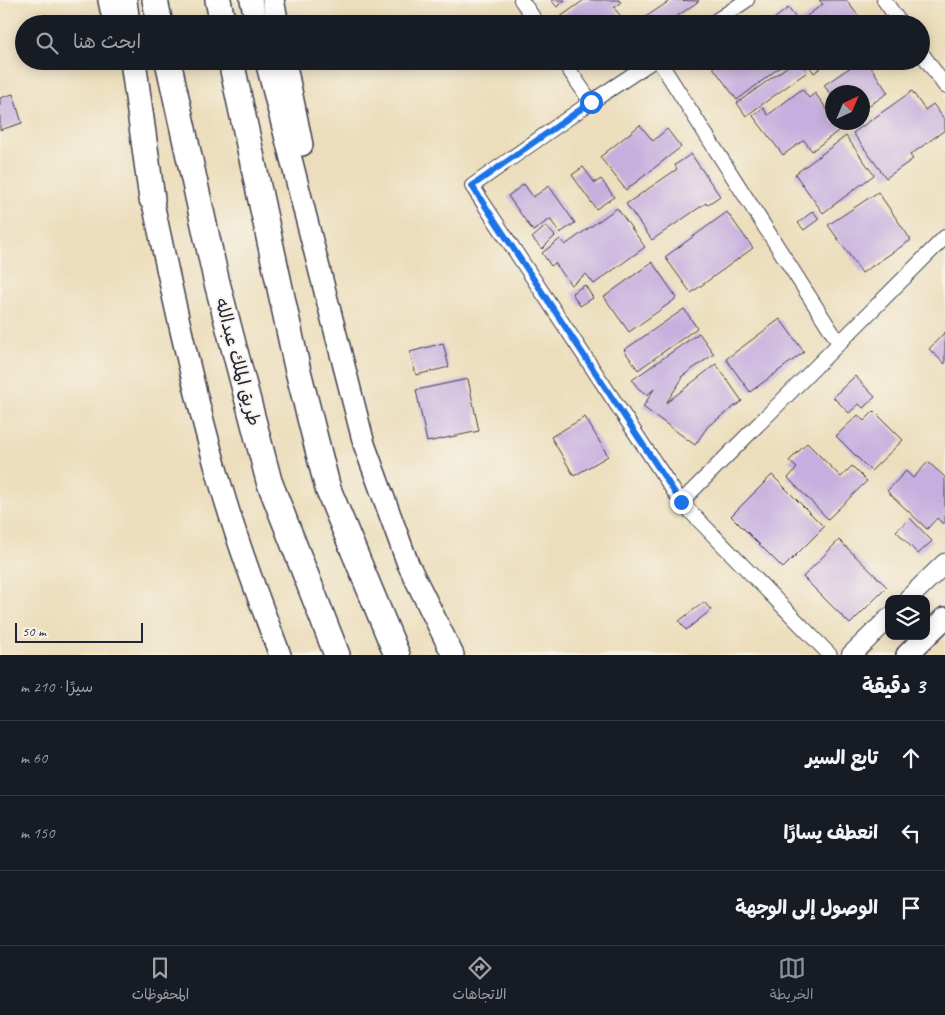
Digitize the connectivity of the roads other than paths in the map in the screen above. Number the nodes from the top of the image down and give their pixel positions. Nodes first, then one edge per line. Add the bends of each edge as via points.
1 (109, 0) edge
2 (124, 0) edge
3 (154, 0) edge
4 (218, 0) edge
5 (251, 0) edge
6 (273, 0) edge
7 (521, 0) edge
8 (747, 0) edge
9 (884, 0) edge
10 (112, 15) edge
11 (126, 15) edge
12 (158, 15) edge
13 (222, 15) edge
14 (255, 15) edge
15 (276, 15) edge
16 (532, 15) edge
17 (724, 15) edge
18 (895, 15) edge
19 (930, 65) edge
20 (124, 70) edge
21 (133, 70) edge
22 (170, 70) edge
23 (234, 70) edge
24 (268, 70) edge
25 (287, 70) edge
26 (569, 70) edge
27 (640, 70) edge
28 (665, 70) edge
29 (945, 86) edge
30 (591, 102) junction
31 (152, 198) junction
32 (945, 237) edge
33 (839, 343) junction
34 (349, 383) junction
35 (681, 502) junction
36 (945, 563) edge
37 (912, 595) edge
38 (945, 618) edge
39 (885, 622) edge
40 (930, 632) edge
41 (922, 640) edge
42 (280, 655) edge
43 (336, 655) edge
44 (397, 655) edge
45 (453, 655) edge
46 (830, 655) edge
47 (851, 655) edge
48 (907, 655) edge

1 - 10 main road
2 - 11 highway
3 - 12 highway
4 - 13 highway
5 - 14 main road
6 - 15 main road
7 - 16 street
8 - 17 street
9 - 18 street
19 - 29 street
20 - 31 main road
21 - 31 highway
22 - 43 highway, طريق الملك عبدالله via 216,279 269,481
23 - 44 highway via 297,367 328,488
24 - 34 main road
25 - 34 main road
26 - 30 street
27 - 30 street
28 - 33 street
30 - 35 street via 472,186
31 - 42 main road via 180,331 219,480
32 - 33 street
33 - 35 street
34 - 45 main road via 364,444 408,564
35 - 46 street
36 - 37 main road
38 - 40 main road
39 - 47 main road
41 - 48 main road

